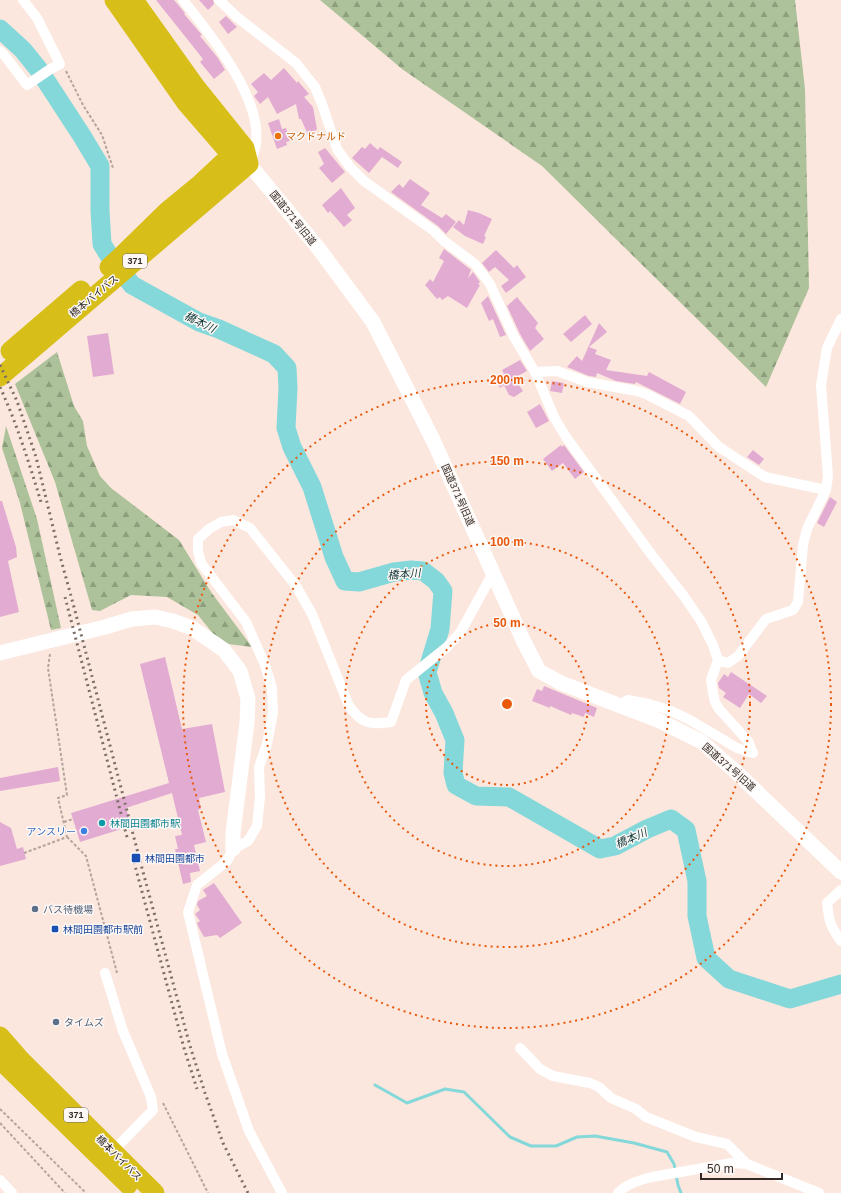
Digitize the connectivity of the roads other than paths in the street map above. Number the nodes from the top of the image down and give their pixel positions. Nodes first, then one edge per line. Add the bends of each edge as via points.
1 (23, 0) edge
2 (114, 0) edge
3 (134, 0) edge
4 (183, 0) edge
5 (219, 0) edge
6 (0, 51) edge
7 (242, 156) junction
8 (841, 319) edge
9 (53, 322) junction
10 (0, 359) edge
11 (535, 372) junction
12 (0, 377) edge
13 (826, 490) junction
14 (493, 573) junction
15 (0, 653) edge
16 (718, 660) junction
17 (618, 705) junction
18 (232, 849) junction
19 (841, 872) edge
20 (841, 890) edge
21 (841, 941) edge
22 (105, 973) dead end
23 (0, 1036) edge
24 (520, 1048) dead end
25 (0, 1060) edge
26 (108, 1156) junction
27 (747, 1164) junction
28 (0, 1180) edge
29 (12, 1193) edge
30 (136, 1193) edge
31 (155, 1193) edge
32 (282, 1193) edge
33 (618, 1193) edge
34 (819, 1193) edge

1 - 6 street via 37,18 60,64 27,85
2 - 7 highway via 186,103
3 - 7 highway
4 - 7 street via 244,89 255,124 257,144 255,155
5 - 11 street via 296,63 315,87 337,148 350,167 364,181 434,230 444,241 475,264 490,284 514,337
7 - 9 highway, 橋本バイパス / 371
7 - 14 street, 国道371号旧道 via 319,249 373,322 434,442
8 - 13 street via 827,348 821,385 828,476
9 - 10 highway, 橋本バイパス / 371
9 - 12 highway, 橋本バイパス / 371
11 - 13 street via 557,371 587,382 646,394 689,416 719,447 765,477
11 - 16 street via 555,420 651,554 691,605 713,645
13 - 16 street via 807,529 803,545 798,602 793,610 766,619 738,656 728,663
14 - 17 street, 国道371号旧道 via 539,671 561,683
14 - 18 street via 460,634 406,680 391,722 373,724 356,717 349,706 312,614 296,586 250,528 233,520 221,522 198,539 202,563 246,622 272,688 273,713 267,744 258,767 260,797 257,826 248,841
15 - 18 street via 132,619 155,617 192,628 224,650 240,671 248,699
16 - 17 street via 711,680 715,702 748,741 753,754 669,710 628,700
17 - 19 street, 国道371号旧道 via 660,721 702,742
18 - 32 street via 227,861 197,885 188,912 222,1054 249,1131
20 - 21 street via 827,903 829,921
22 - 26 street via 123,1031 154,1110
23 - 26 highway, 橋本バイパス / 371
24 - 27 street via 540,1069 552,1076 590,1083 646,1117 696,1137 727,1144
25 - 26 highway, 橋本バイパス / 371
26 - 30 highway, 橋本バイパス / 371
26 - 31 highway, 橋本バイパス / 371
27 - 33 street via 732,1163 638,1181 622,1188
27 - 34 street
28 - 29 street

